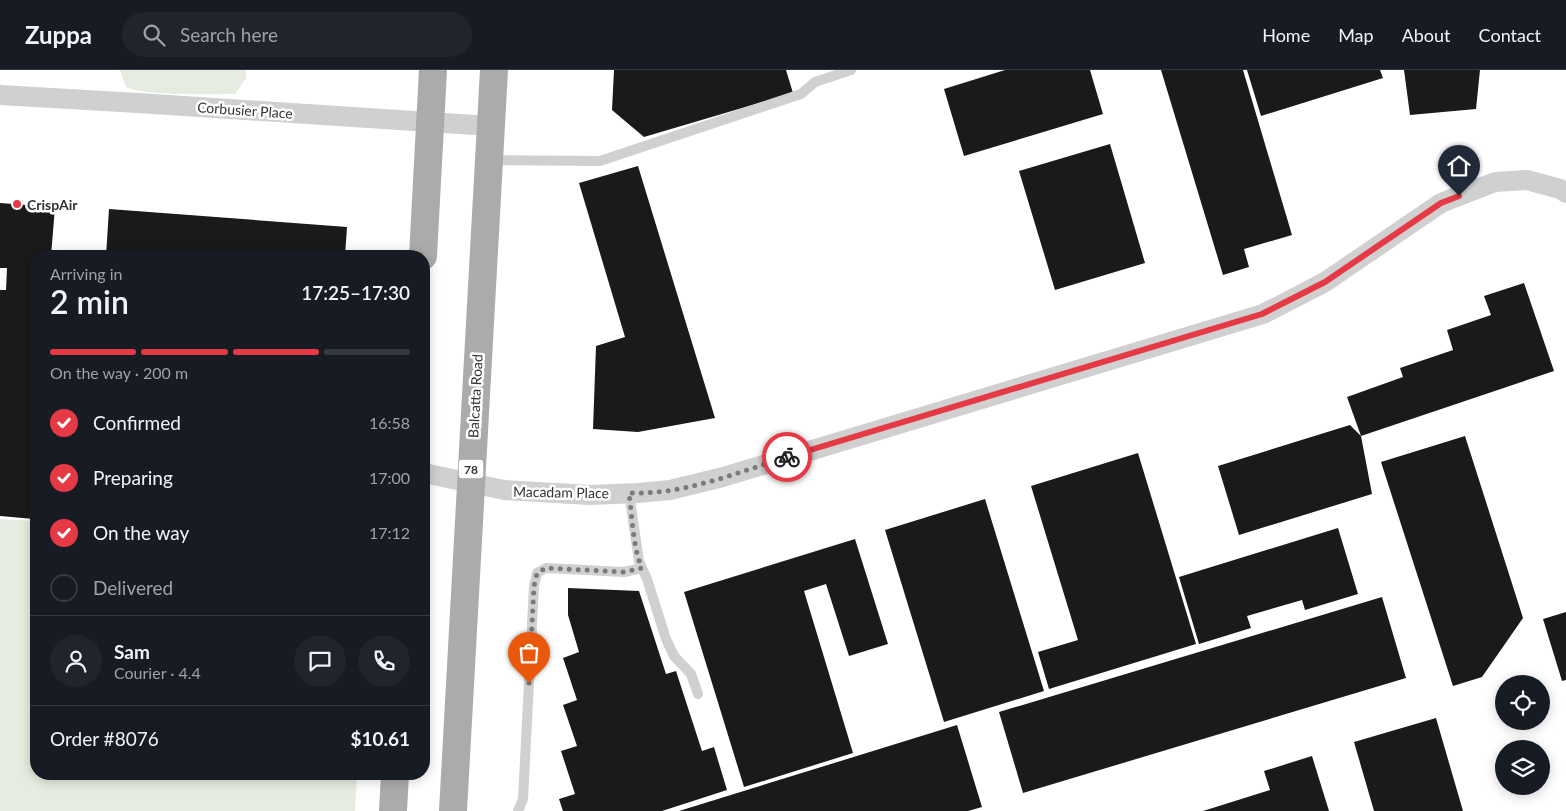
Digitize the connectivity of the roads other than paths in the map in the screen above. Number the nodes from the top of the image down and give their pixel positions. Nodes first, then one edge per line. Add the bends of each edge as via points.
1 (433, 70) edge
2 (494, 70) edge
3 (851, 70) edge
4 (0, 95) edge
5 (430, 122) junction
6 (490, 126) junction
7 (488, 160) junction
8 (1566, 193) edge
9 (423, 250) edge
10 (430, 474) edge
11 (470, 484) junction
12 (629, 493) junction
13 (642, 568) junction
14 (698, 694) dead end
15 (395, 780) edge
16 (393, 811) edge
17 (453, 811) edge
18 (518, 811) edge

1 - 5 main road
2 - 6 main road, Balcatta Road / 78
3 - 7 lane via 815,82 800,94 600,161
4 - 5 street, Corbusier Place
5 - 6 street, Corbusier Place
5 - 9 main road
6 - 7 main road, Balcatta Road / 78
7 - 11 main road, Balcatta Road / 78
8 - 12 street, Macadam Place via 1527,180 1494,182 1441,203 1325,282 1262,314 723,477 670,490
10 - 11 street, Macadam Place
11 - 12 street, Macadam Place via 504,490 590,495
11 - 17 main road, Balcatta Road / 78
12 - 13 lane
13 - 14 lane via 666,639 674,656 691,674
13 - 18 lane via 624,572 546,568 537,573 523,799
15 - 16 main road

